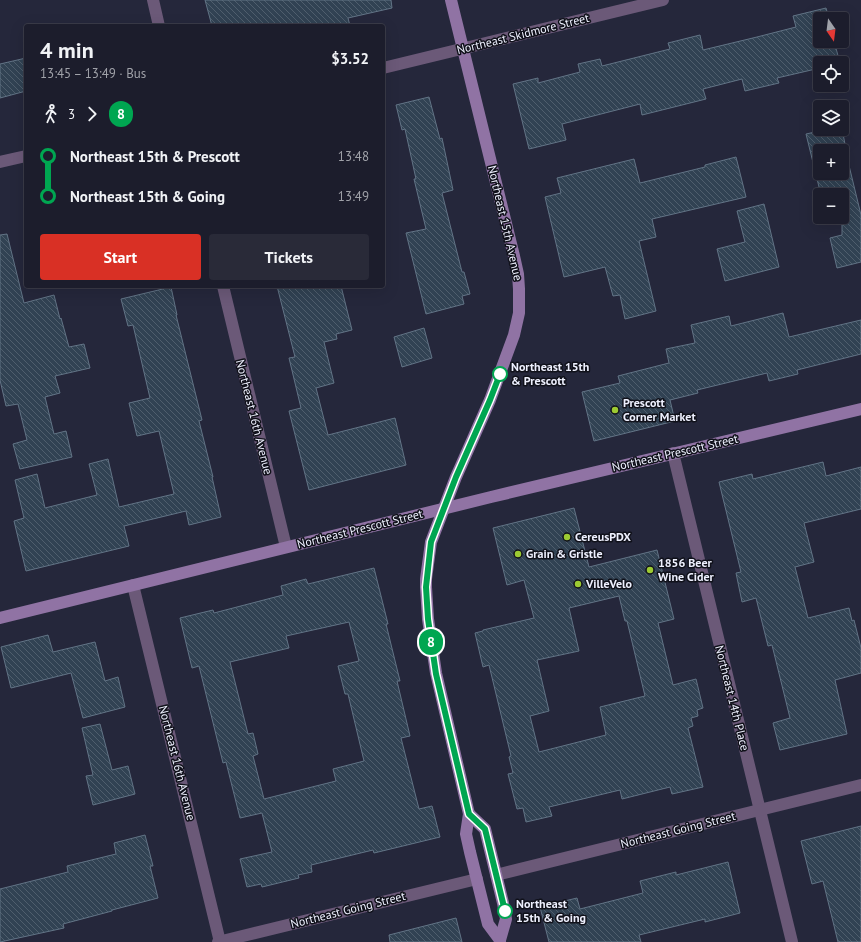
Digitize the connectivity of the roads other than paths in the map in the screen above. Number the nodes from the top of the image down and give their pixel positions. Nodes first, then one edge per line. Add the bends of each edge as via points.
1 (152, 0) edge
2 (451, 0) edge
3 (663, 0) edge
4 (158, 24) edge
5 (463, 49) junction
6 (385, 68) edge
7 (24, 156) edge
8 (0, 162) edge
9 (223, 288) edge
10 (861, 409) edge
11 (673, 453) junction
12 (444, 509) junction
13 (286, 547) junction
14 (133, 585) junction
15 (0, 618) edge
16 (861, 785) edge
17 (760, 810) junction
18 (469, 814) junction
19 (496, 875) junction
20 (477, 879) junction
21 (500, 941) edge
22 (220, 942) edge
23 (792, 942) edge

1 - 4 street
2 - 5 street, Northeast 15th Avenue
3 - 5 street, Northeast Skidmore Street
5 - 6 street, Northeast Skidmore Street
5 - 12 street, Northeast 15th Avenue via 520,290 519,313 506,360
7 - 8 street
9 - 13 street, Northeast 16th Avenue
10 - 11 street, Northeast Prescott Street
11 - 12 street, Northeast Prescott Street
11 - 17 street, Northeast 14th Place
12 - 13 street, Northeast Prescott Street
12 - 18 street, Northeast 15th Avenue via 431,542 426,587 428,619 436,674
13 - 14 street, Northeast Prescott Street
14 - 15 street, Northeast Prescott Street
14 - 22 street, Northeast 16th Avenue
16 - 17 street, Northeast Going Street
17 - 19 street, Northeast Going Street
17 - 23 street, Northeast 14th Place
18 - 19 street, Northeast 15th Avenue via 485,829
18 - 20 street, Northeast 15th Avenue via 466,834
19 - 21 street, Northeast 15th Avenue via 506,919
20 - 21 street, Northeast 15th Avenue via 488,924
20 - 22 street, Northeast Going Street

